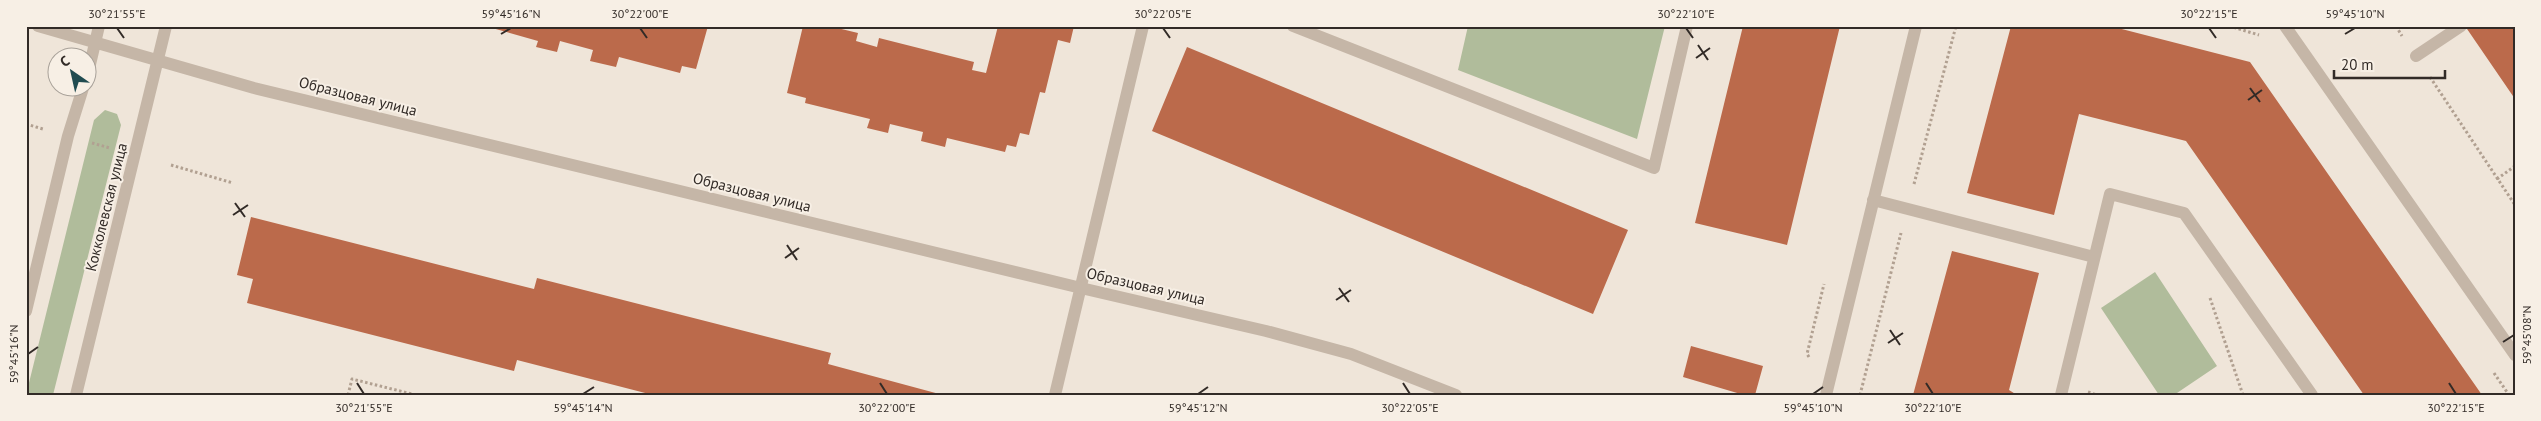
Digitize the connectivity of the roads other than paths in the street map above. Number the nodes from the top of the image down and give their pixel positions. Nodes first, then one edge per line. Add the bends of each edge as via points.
1 (38, 26) edge
2 (99, 26) edge
3 (166, 26) edge
4 (1143, 26) edge
5 (1293, 26) edge
6 (1687, 26) edge
7 (1916, 26) edge
8 (2285, 26) edge
9 (2461, 26) edge
10 (97, 42) junction
11 (95, 48) edge
12 (2416, 56) road end
13 (160, 60) junction
14 (80, 98) edge
15 (1873, 200) junction
16 (2094, 257) junction
17 (1081, 288) junction
18 (26, 311) edge
19 (2515, 355) edge
20 (76, 395) edge
21 (1055, 395) edge
22 (1456, 395) edge
23 (1826, 395) edge
24 (2061, 395) edge
25 (2312, 395) edge

1 - 10 street, Образцовая улица
2 - 10 street
3 - 13 street, Кокколевская улица
4 - 17 street
5 - 6 street via 1654,168
7 - 15 street
8 - 19 street
9 - 12 street
10 - 11 street
10 - 13 street, Образцовая улица
13 - 17 street, Образцовая улица via 254,88
13 - 20 street, Кокколевская улица
14 - 18 street
15 - 16 street
15 - 23 street
16 - 24 street
16 - 25 street via 2110,194 2184,213
17 - 21 street
17 - 22 street, Образцовая улица via 1257,328 1351,354

